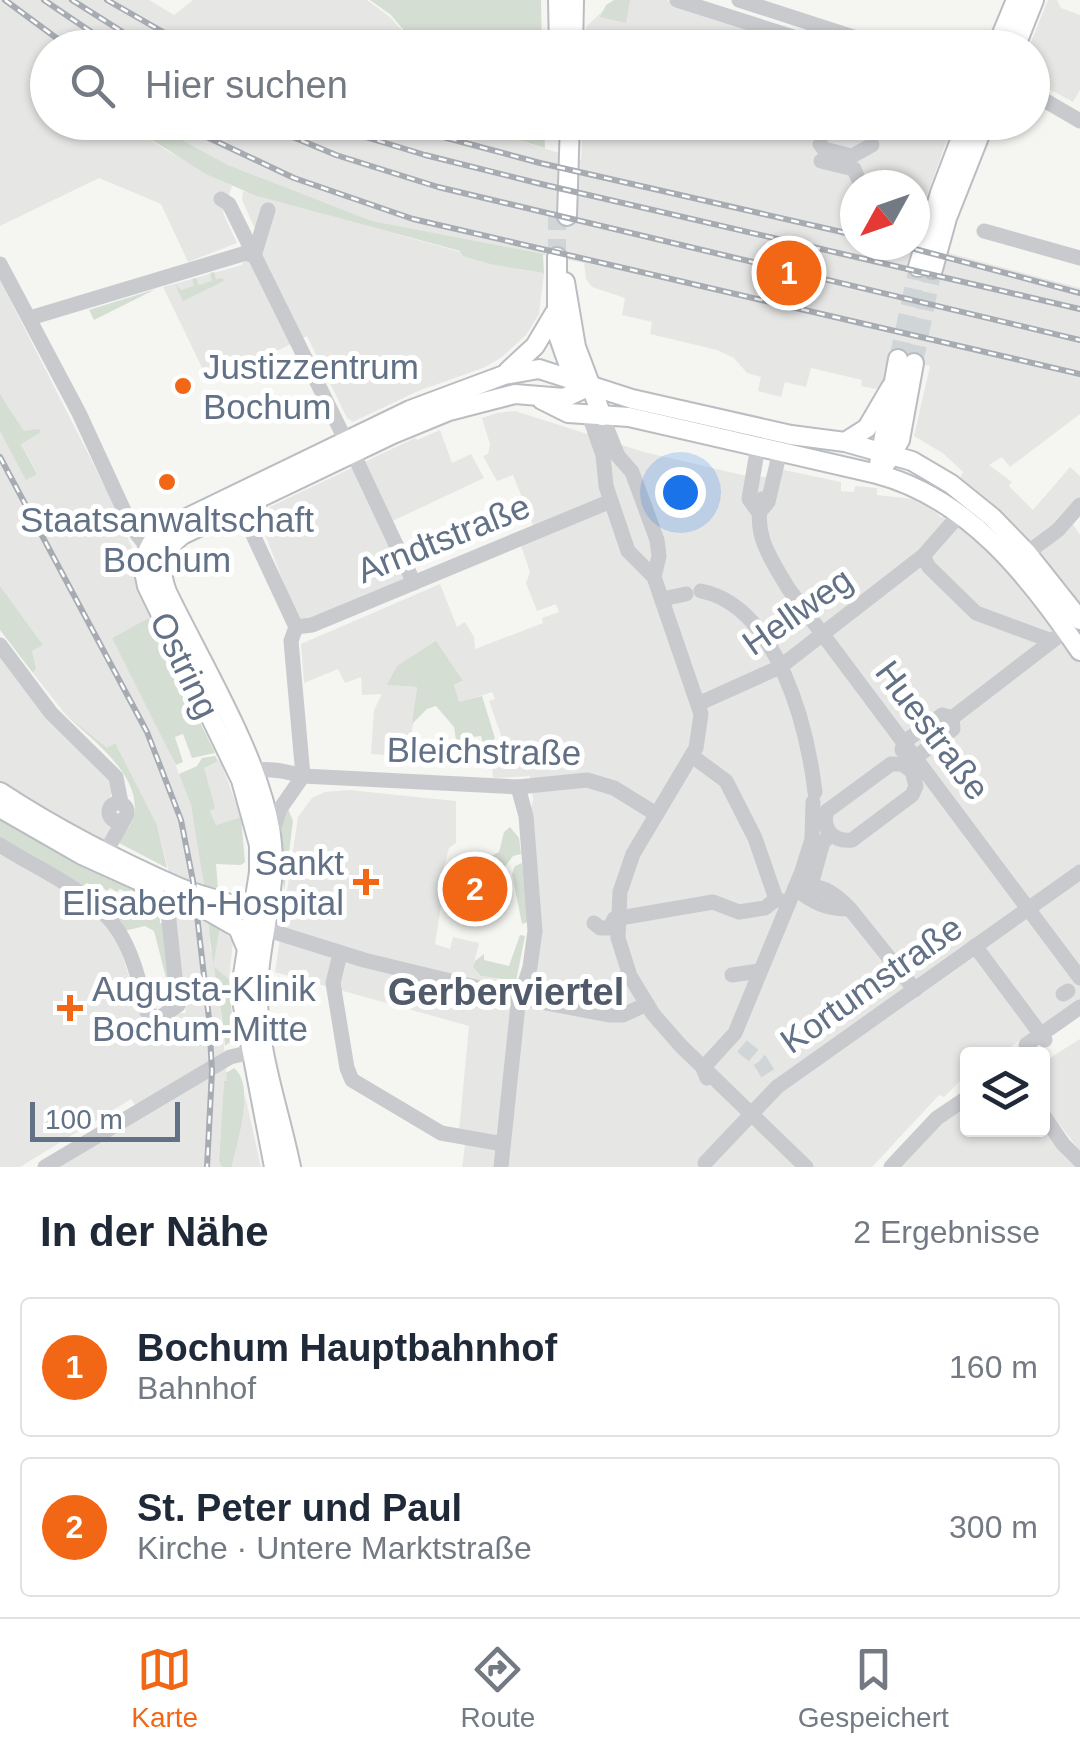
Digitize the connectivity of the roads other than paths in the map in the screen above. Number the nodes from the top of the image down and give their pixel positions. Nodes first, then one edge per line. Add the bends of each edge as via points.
1 (558, 0) edge
2 (574, 0) edge
3 (586, 0) edge
4 (677, 0) edge
5 (738, 0) edge
6 (1016, 0) edge
7 (1034, 0) edge
8 (574, 22) junction
9 (559, 30) edge
10 (574, 30) edge
11 (771, 30) edge
12 (831, 30) edge
13 (1004, 30) edge
14 (1022, 30) edge
15 (1050, 103) edge
16 (1080, 121) edge
17 (559, 140) edge
18 (568, 140) edge
19 (960, 140) edge
20 (978, 140) edge
21 (821, 141) edge
22 (222, 199) dead end
23 (268, 210) dead end
24 (984, 232) dead end
25 (254, 256) junction
26 (1080, 258) edge
27 (0, 264) edge
28 (554, 314) junction
29 (30, 318) junction
30 (504, 375) junction
31 (894, 380) junction
32 (581, 386) junction
33 (626, 397) junction
34 (537, 398) junction
35 (596, 412) junction
36 (845, 442) junction
37 (349, 447) junction
38 (887, 453) junction
39 (758, 454) junction
40 (778, 459) junction
41 (877, 474) junction
42 (245, 488) junction
43 (763, 500) junction
44 (611, 502) junction
45 (1080, 505) edge
46 (240, 508) junction
47 (960, 514) junction
48 (157, 545) junction
49 (996, 545) junction
50 (1027, 553) junction
51 (923, 556) junction
52 (654, 577) junction
53 (414, 583) junction
54 (662, 599) junction
55 (296, 626) junction
56 (1069, 628) edge
57 (822, 631) junction
58 (0, 645) edge
59 (1080, 651) edge
60 (780, 667) junction
61 (700, 703) junction
62 (952, 718) junction
63 (904, 742) junction
64 (692, 756) junction
65 (912, 764) junction
66 (250, 776) junction
67 (303, 776) junction
68 (518, 787) junction
69 (0, 792) edge
70 (822, 799) junction
71 (0, 808) edge
72 (656, 814) junction
73 (272, 834) junction
74 (831, 836) junction
75 (0, 845) edge
76 (70, 847) junction
77 (105, 850) junction
78 (259, 872) junction
79 (1080, 872) edge
80 (803, 887) junction
81 (166, 902) dead end
82 (217, 908) junction
83 (1029, 908) junction
84 (775, 911) junction
85 (619, 919) junction
86 (594, 923) dead end
87 (262, 924) junction
88 (976, 946) junction
89 (246, 948) junction
90 (340, 954) junction
91 (760, 971) junction
92 (732, 975) dead end
93 (1080, 978) edge
94 (914, 990) junction
95 (1008, 993) junction
96 (520, 998) junction
97 (647, 1004) junction
98 (1070, 1005) edge
99 (998, 1008) dead end
100 (1043, 1037) junction
101 (1026, 1045) dead end
102 (257, 1050) junction
103 (713, 1074) junction
104 (960, 1102) edge
105 (750, 1114) junction
106 (1050, 1125) edge
107 (503, 1144) junction
108 (1080, 1161) edge
109 (705, 1163) dead end
110 (46, 1167) edge
111 (274, 1167) edge
112 (292, 1167) edge
113 (501, 1167) edge
114 (806, 1167) edge
115 (891, 1167) edge

1 - 9 main road
2 - 8 main road
3 - 8 street
4 - 11 street
5 - 12 street
6 - 13 main road
7 - 14 main road
8 - 10 main road
15 - 16 street
17 - 18 main road via 562,215
19 - 20 main road via 940,193 926,268
21 - 21 street via 855,177 865,149 852,156
22 - 25 street
23 - 25 street
24 - 26 street
25 - 29 street via 246,253
25 - 37 street
27 - 29 street
28 - 30 main road via 535,346
28 - 32 main road
28 - 32 main road via 561,258
29 - 48 street via 123,503
30 - 32 main road via 539,369
30 - 37 main road via 433,401
31 - 36 main road via 867,428
31 - 38 main road
31 - 38 main road via 906,361 900,440
32 - 33 main road
32 - 34 main road via 564,398
32 - 35 main road
33 - 35 main road
33 - 36 main road
34 - 35 main road via 562,412
34 - 37 main road via 480,400
35 - 39 main road
35 - 44 street
35 - 52 street via 632,472 657,540
36 - 38 main road
37 - 42 main road
37 - 46 main road
37 - 53 street
38 - 41 main road
38 - 50 main road via 960,490
39 - 40 main road
39 - 43 street, Huestraße via 750,498
40 - 41 main road
40 - 43 street, Huestraße
41 - 47 main road via 926,492
42 - 46 main road
42 - 48 main road
43 - 57 street, Huestraße via 759,549 794,584
44 - 52 street via 631,556
44 - 53 street, Arndtstraße
45 - 50 street
46 - 48 main road
46 - 55 street
47 - 49 main road
47 - 51 street, Hellweg
48 - 66 main road, Ostring via 167,592
49 - 50 main road
49 - 56 main road
50 - 56 main road
51 - 56 street via 976,613
51 - 57 street, Hellweg
52 - 54 street
53 - 55 street, Arndtstraße
54 - 60 street via 693,592 720,596 750,620
54 - 61 street
55 - 67 street via 291,641
56 - 59 main road
56 - 62 street
57 - 60 street, Hellweg
57 - 63 street, Huestraße
58 - 77 street via 51,713 116,777 123,811
60 - 61 street, Hellweg
60 - 70 street
61 - 64 street
62 - 63 street via 942,715
62 - 65 street via 952,729
63 - 65 street, Huestraße
64 - 72 street
64 - 84 street via 726,780 755,838
65 - 70 street via 887,766
65 - 74 street via 916,786 909,798 852,840
65 - 83 street, Huestraße
66 - 67 street, Bleichstraße
66 - 73 main road
66 - 78 main road
67 - 68 street, Bleichstraße
67 - 73 street
68 - 72 street, Bleichstraße via 587,780
68 - 96 street via 535,920
69 - 77 main road
70 - 74 street
70 - 80 street
71 - 76 main road
72 - 85 street via 622,883
73 - 87 main road via 273,885
74 - 80 street
75 - 81 street via 66,884 113,924 147,1012 158,1019 178,1005
76 - 77 street via 92,854
76 - 82 main road
77 - 82 main road
78 - 82 main road
78 - 87 main road
79 - 83 street, Kortumstraße
80 - 84 street
80 - 94 street via 806,898 850,909
82 - 87 main road
82 - 89 main road via 238,928
83 - 88 street, Kortumstraße
83 - 93 street, Huestraße
84 - 85 street
84 - 91 street
85 - 86 street via 610,928
85 - 97 street via 630,976
87 - 89 main road
87 - 90 street
87 - 102 main road
88 - 94 street, Kortumstraße
88 - 95 street
89 - 102 main road via 242,1006
90 - 96 street
90 - 107 street via 333,983 352,1080 441,1133
91 - 92 street
91 - 103 street via 736,1041
94 - 105 street, Kortumstraße via 775,1084
95 - 99 street
95 - 100 street
96 - 97 street via 623,1015
96 - 107 street
97 - 103 street
98 - 100 street
100 - 101 street
102 - 110 street via 230,1057
102 - 111 main road
102 - 112 main road
103 - 105 street
104 - 115 street
105 - 109 street, Kortumstraße
105 - 114 street
106 - 108 street
107 - 113 street

